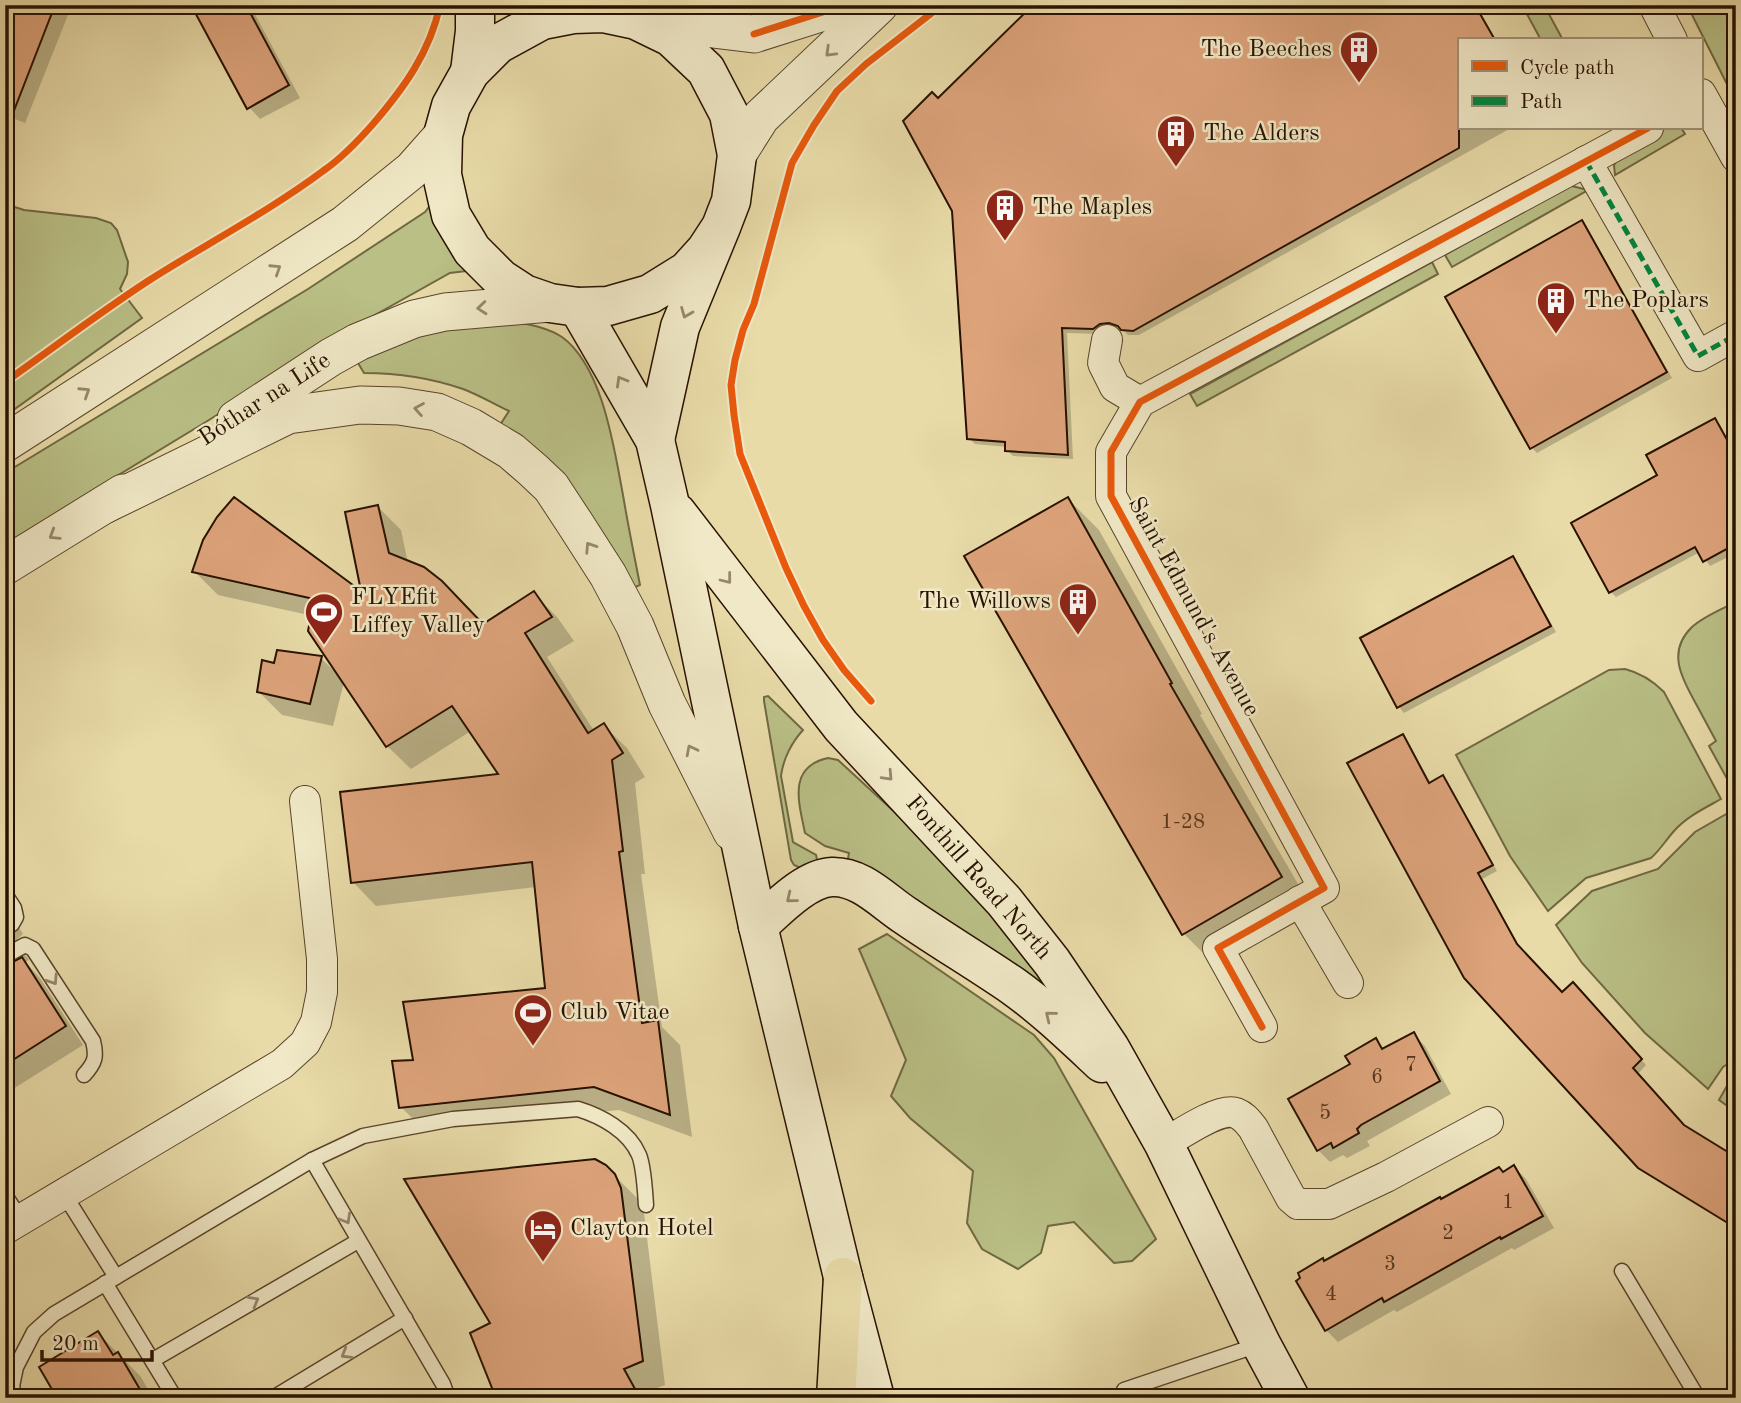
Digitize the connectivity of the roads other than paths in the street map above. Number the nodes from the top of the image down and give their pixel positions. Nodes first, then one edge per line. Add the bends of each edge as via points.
1 (475, 5) edge
2 (845, 5) edge
3 (879, 5) edge
4 (1654, 5) edge
5 (612, 13) edge
6 (1671, 38) edge
7 (470, 72) junction
8 (1702, 97) edge
9 (1644, 130) edge
10 (443, 135) junction
11 (737, 155) junction
12 (1736, 157) edge
13 (1586, 161) junction
14 (721, 227) junction
15 (564, 305) junction
16 (1736, 335) edge
17 (1107, 340) dead end
18 (1140, 402) junction
19 (655, 440) junction
20 (5, 443) edge
21 (104, 505) junction
22 (670, 505) junction
23 (5, 566) edge
24 (305, 801) dead end
25 (744, 855) junction
26 (5, 894) edge
27 (1300, 901) junction
28 (758, 926) junction
29 (5, 929) edge
30 (5, 956) edge
31 (1348, 983) dead end
32 (1262, 1027) dead end
33 (84, 1075) dead end
34 (1136, 1095) junction
35 (1488, 1122) dead end
36 (1164, 1144) junction
37 (312, 1160) junction
38 (64, 1194) junction
39 (5, 1195) edge
40 (646, 1205) dead end
41 (13, 1225) edge
42 (359, 1241) junction
43 (1622, 1270) dead end
44 (843, 1277) junction
45 (111, 1280) junction
46 (405, 1318) junction
47 (1261, 1344) junction
48 (153, 1360) junction
49 (1124, 1390) dead end
50 (1286, 1396) edge
51 (15, 1398) edge
52 (175, 1398) edge
53 (273, 1398) edge
54 (448, 1398) edge
55 (836, 1398) edge
56 (875, 1398) edge
57 (1698, 1398) edge

1 - 7 main road, Fonthill Road North
2 - 5 street via 754,34
3 -> 11 street via 761,117
4 - 6 street
5 - 7 main road, Fonthill Road North via 573,13 542,20 498,44
5 - 11 main road, Fonthill Road North via 671,37 706,70 729,114
7 - 10 main road, Fonthill Road North via 451,106
8 - 12 street
9 - 13 street
10 - 15 main road, Fonthill Road North via 442,175 451,215 472,250 501,279 524,293
20 -> 10 street via 345,224 412,170
11 - 14 main road, Fonthill Road North via 731,201
13 - 16 street via 1698,356
13 - 18 street
14 - 15 main road, Fonthill Road North via 687,271 650,294 608,306
14 -> 19 main road, Fonthill Road North via 680,327
19 -> 15 main road, Fonthill Road North
15 -> 21 street, Bóthar na Life via 445,312 358,342
17 - 18 street via 1103,363 1115,387
18 - 27 street, Saint Edmund's Avenue via 1111,452 1111,496 1324,888
19 - 22 main road, Fonthill Road North
21 -> 23 street, Bóthar na Life
25 -> 21 street via 608,575 551,486 511,451 471,427 437,412 399,405 288,415
22 - 25 main road, Fonthill Road North
22 -> 34 main road, Fonthill Road North via 841,726 1029,931 1110,1048
24 - 38 street via 322,959 316,1022 305,1043 282,1064
25 - 28 main road, Fonthill Road North
26 - 29 lane via 16,917
27 - 31 street
27 - 32 street, Saint Edmund's Avenue via 1218,948
34 -> 28 main road via 1013,987 852,880 828,877 810,884
28 - 44 main road, Fonthill Road North
30 -> 33 lane via 25,945 33,949 93,1041 93,1065
34 - 36 main road, Fonthill Road North
35 - 36 street via 1329,1204 1298,1204 1291,1198 1253,1128 1235,1112 1216,1116
36 - 47 main road, Fonthill Road North
37 - 40 lane via 363,1136 440,1121 578,1109 614,1126 634,1147 640,1156
37 -> 42 lane
37 - 45 lane
38 - 41 street
38 - 45 lane
39 - 41 lane
42 - 46 lane
48 -> 42 lane
43 - 57 lane
44 - 55 highway
44 - 56 main road, Fonthill Road North
45 - 48 lane
45 - 51 lane via 57,1312 34,1332 16,1367
46 -> 53 lane
46 - 54 lane
47 - 49 lane
47 - 50 main road, Fonthill Road North
48 - 52 lane

